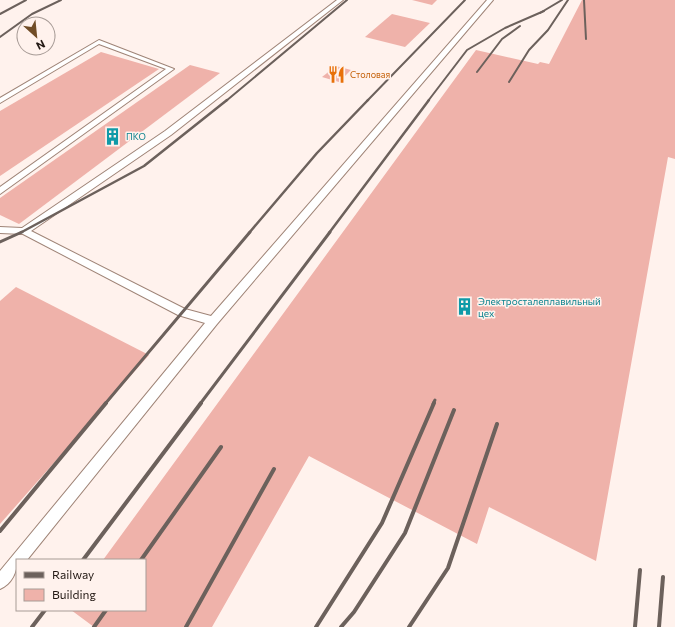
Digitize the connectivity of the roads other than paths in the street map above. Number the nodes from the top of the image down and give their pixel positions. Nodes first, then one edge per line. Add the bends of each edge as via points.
1 (340, 0) edge
2 (490, 0) edge
3 (0, 101) edge
4 (0, 191) edge
5 (0, 230) edge
6 (24, 231) junction
7 (213, 321) junction
8 (20, 559) edge
9 (16, 563) edge
10 (0, 582) edge

1 - 6 lane via 168,133
2 - 7 lane
3 - 4 lane via 99,42 171,70
5 - 6 lane
6 - 7 lane via 182,312
7 - 8 lane
9 - 10 lane

